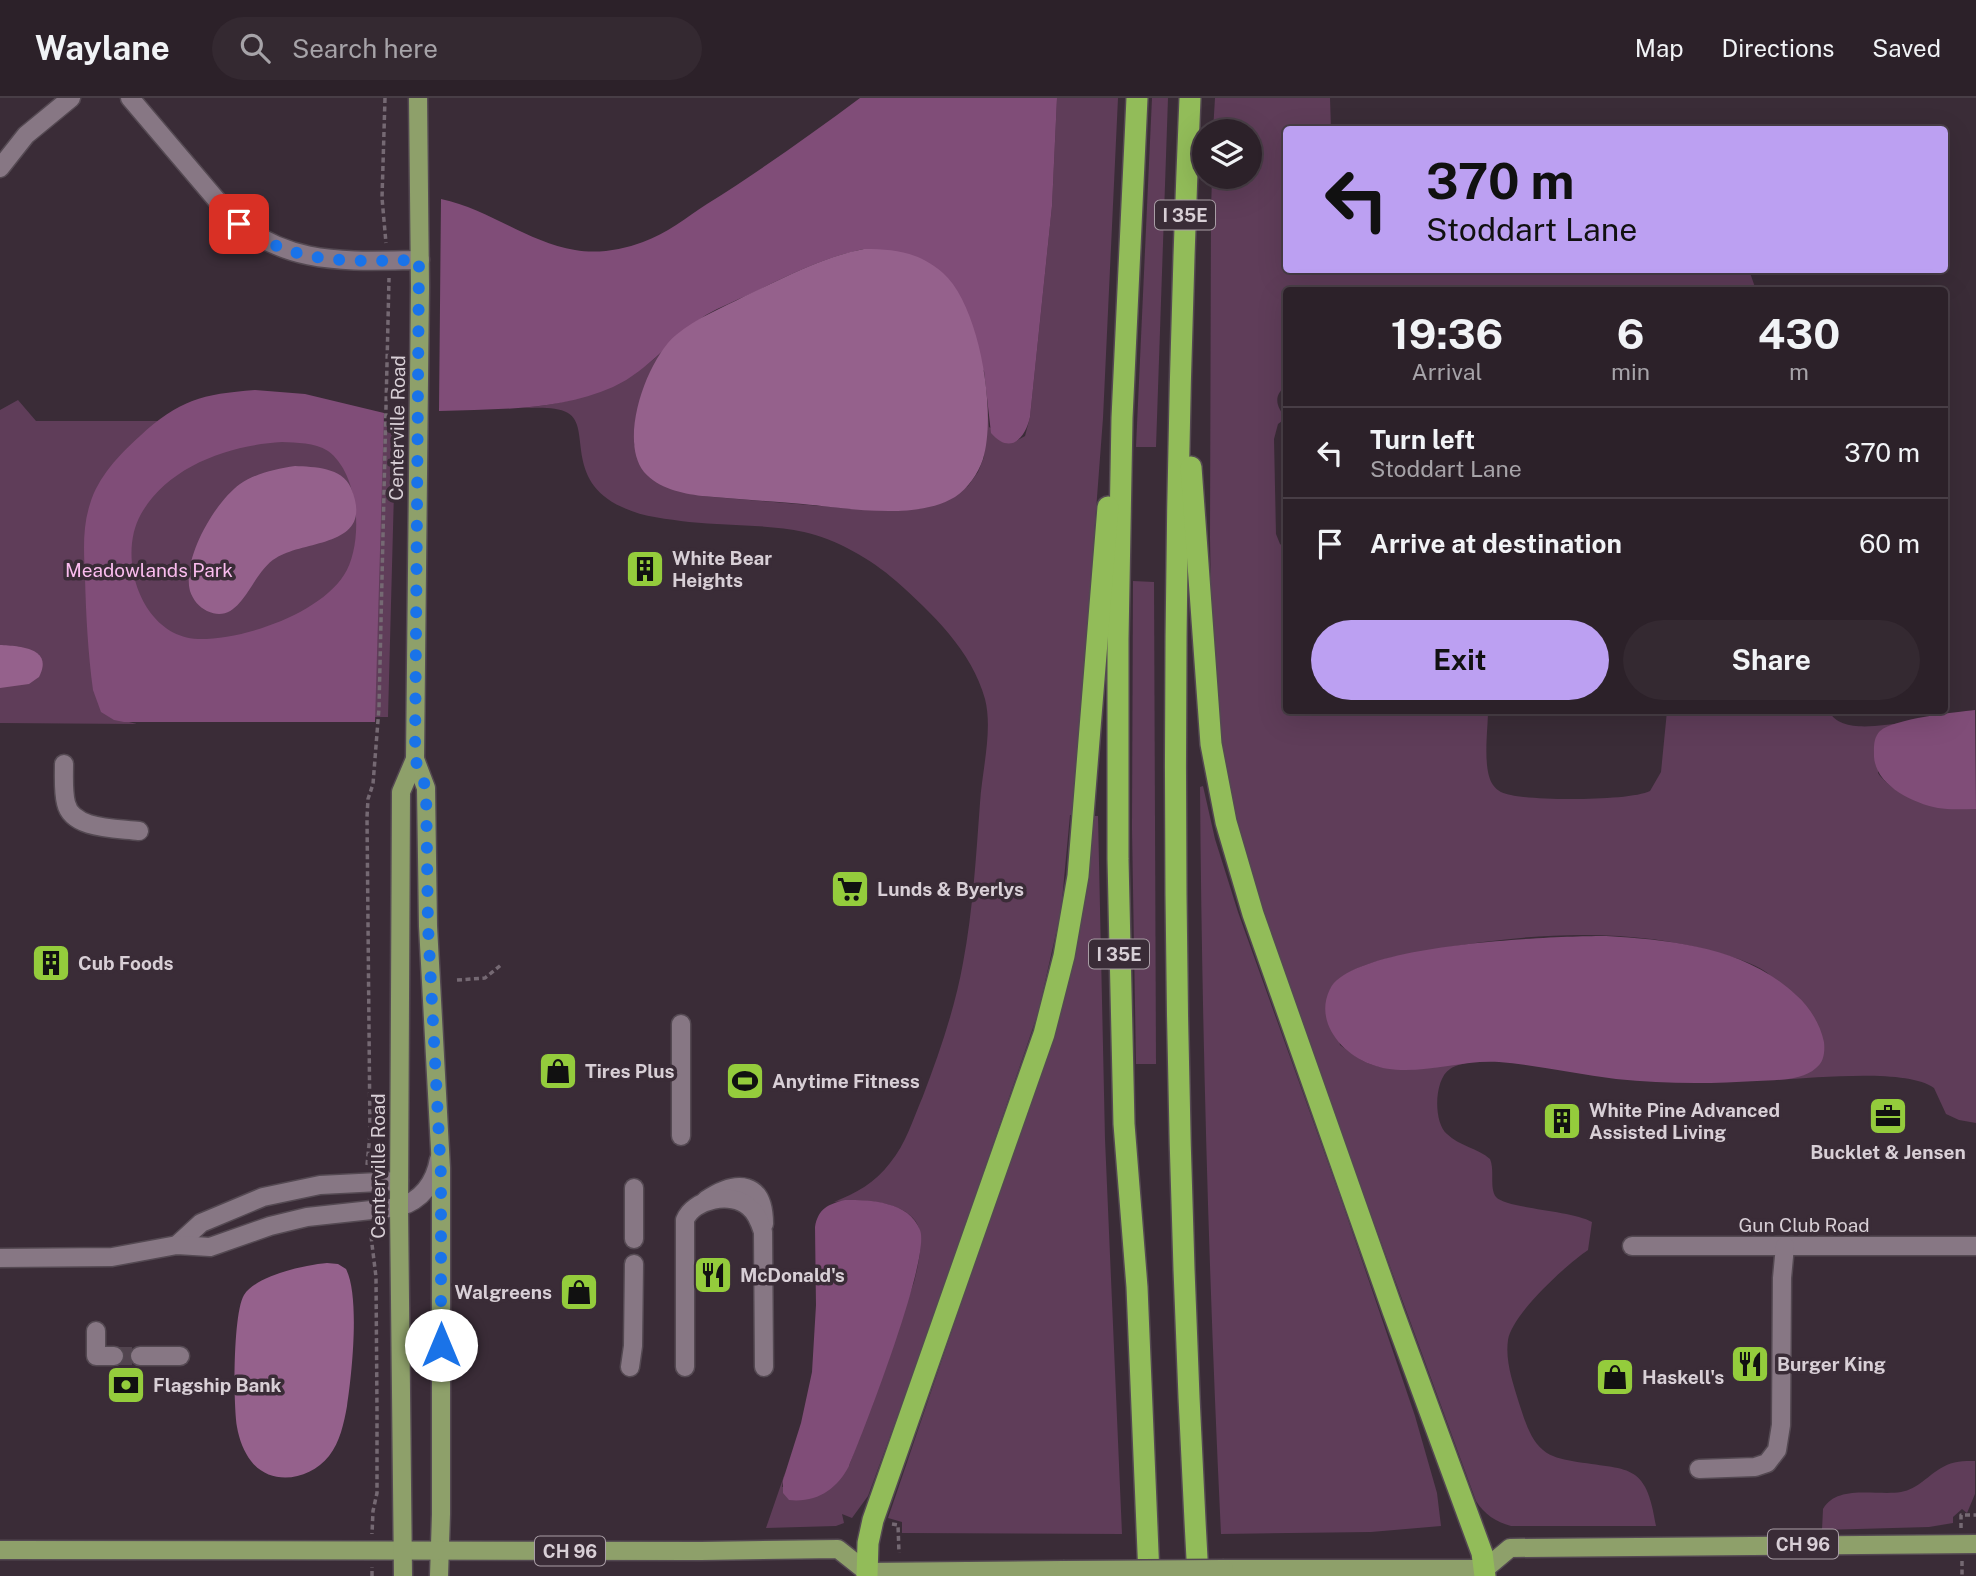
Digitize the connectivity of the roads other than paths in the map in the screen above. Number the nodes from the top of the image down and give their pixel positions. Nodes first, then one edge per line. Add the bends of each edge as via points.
1 (71, 98) edge
2 (130, 98) edge
3 (418, 98) edge
4 (1137, 98) edge
5 (1190, 98) edge
6 (0, 168) edge
7 (419, 260) junction
8 (1126, 331) junction
9 (1182, 332) junction
10 (415, 759) junction
11 (64, 764) dead end
12 (139, 831) dead end
13 (681, 1024) dead end
14 (681, 1136) dead end
15 (440, 1154) junction
16 (399, 1181) junction
17 (634, 1188) dead end
18 (399, 1207) junction
19 (634, 1239) dead end
20 (177, 1245) junction
21 (1632, 1246) dead end
22 (1785, 1246) junction
23 (1976, 1246) edge
24 (0, 1258) edge
25 (634, 1264) dead end
26 (96, 1331) dead end
27 (114, 1356) tunnel mouth
28 (140, 1356) tunnel mouth
29 (180, 1356) dead end
30 (630, 1367) dead end
31 (685, 1367) dead end
32 (764, 1367) dead end
33 (1699, 1469) dead end
34 (1976, 1544) edge
35 (0, 1550) edge
36 (402, 1551) junction
37 (440, 1551) junction
38 (1487, 1574) edge
39 (865, 1575) edge
40 (403, 1576) edge
41 (439, 1576) edge
42 (1149, 1576) edge
43 (1198, 1576) edge

1 - 6 street via 26,135
2 - 7 street via 221,206 266,242 322,259
3 - 7 main road, Centerville Road
4 - 8 highway, I 35E
5 - 9 highway, I 35E
7 - 10 main road, Centerville Road
8 - 39 highway via 1102,563 1080,852 1064,956 1044,1034 873,1520
8 - 42 highway, I 35E via 1118,639 1119,965
9 - 38 highway via 1207,705 1226,822 1253,914
9 - 43 highway, I 35E via 1176,901 1182,1212
10 - 15 main road, Centerville Road via 426,788
10 - 16 main road, Centerville Road via 401,792
11 - 12 street via 65,801 73,816 87,823
13 - 14 street
15 - 18 street via 430,1185 415,1200
15 - 37 main road, Centerville Road
16 - 18 main road, Centerville Road
16 - 20 street via 320,1185 263,1197 201,1223
17 - 19 street
18 - 20 street via 307,1217 210,1247
18 - 36 main road, Centerville Road
20 - 24 street via 112,1257
21 - 22 street, Gun Club Road
22 - 23 street, Gun Club Road
22 - 33 street via 1777,1450 1762,1466
25 - 30 street
26 - 27 street via 96,1356
28 - 29 street
31 - 32 street via 684,1225 689,1212 700,1203 729,1200 746,1204 758,1219 764,1242
34 - 38 main road, CH 96 via 1510,1548
35 - 36 main road, CH 96
36 - 37 main road, CH 96
36 - 40 main road, Centerville Road
37 - 39 main road, CH 96 via 838,1549
37 - 41 main road, Centerville Road
38 - 39 main road, bridge via 1274,1569 899,1571

